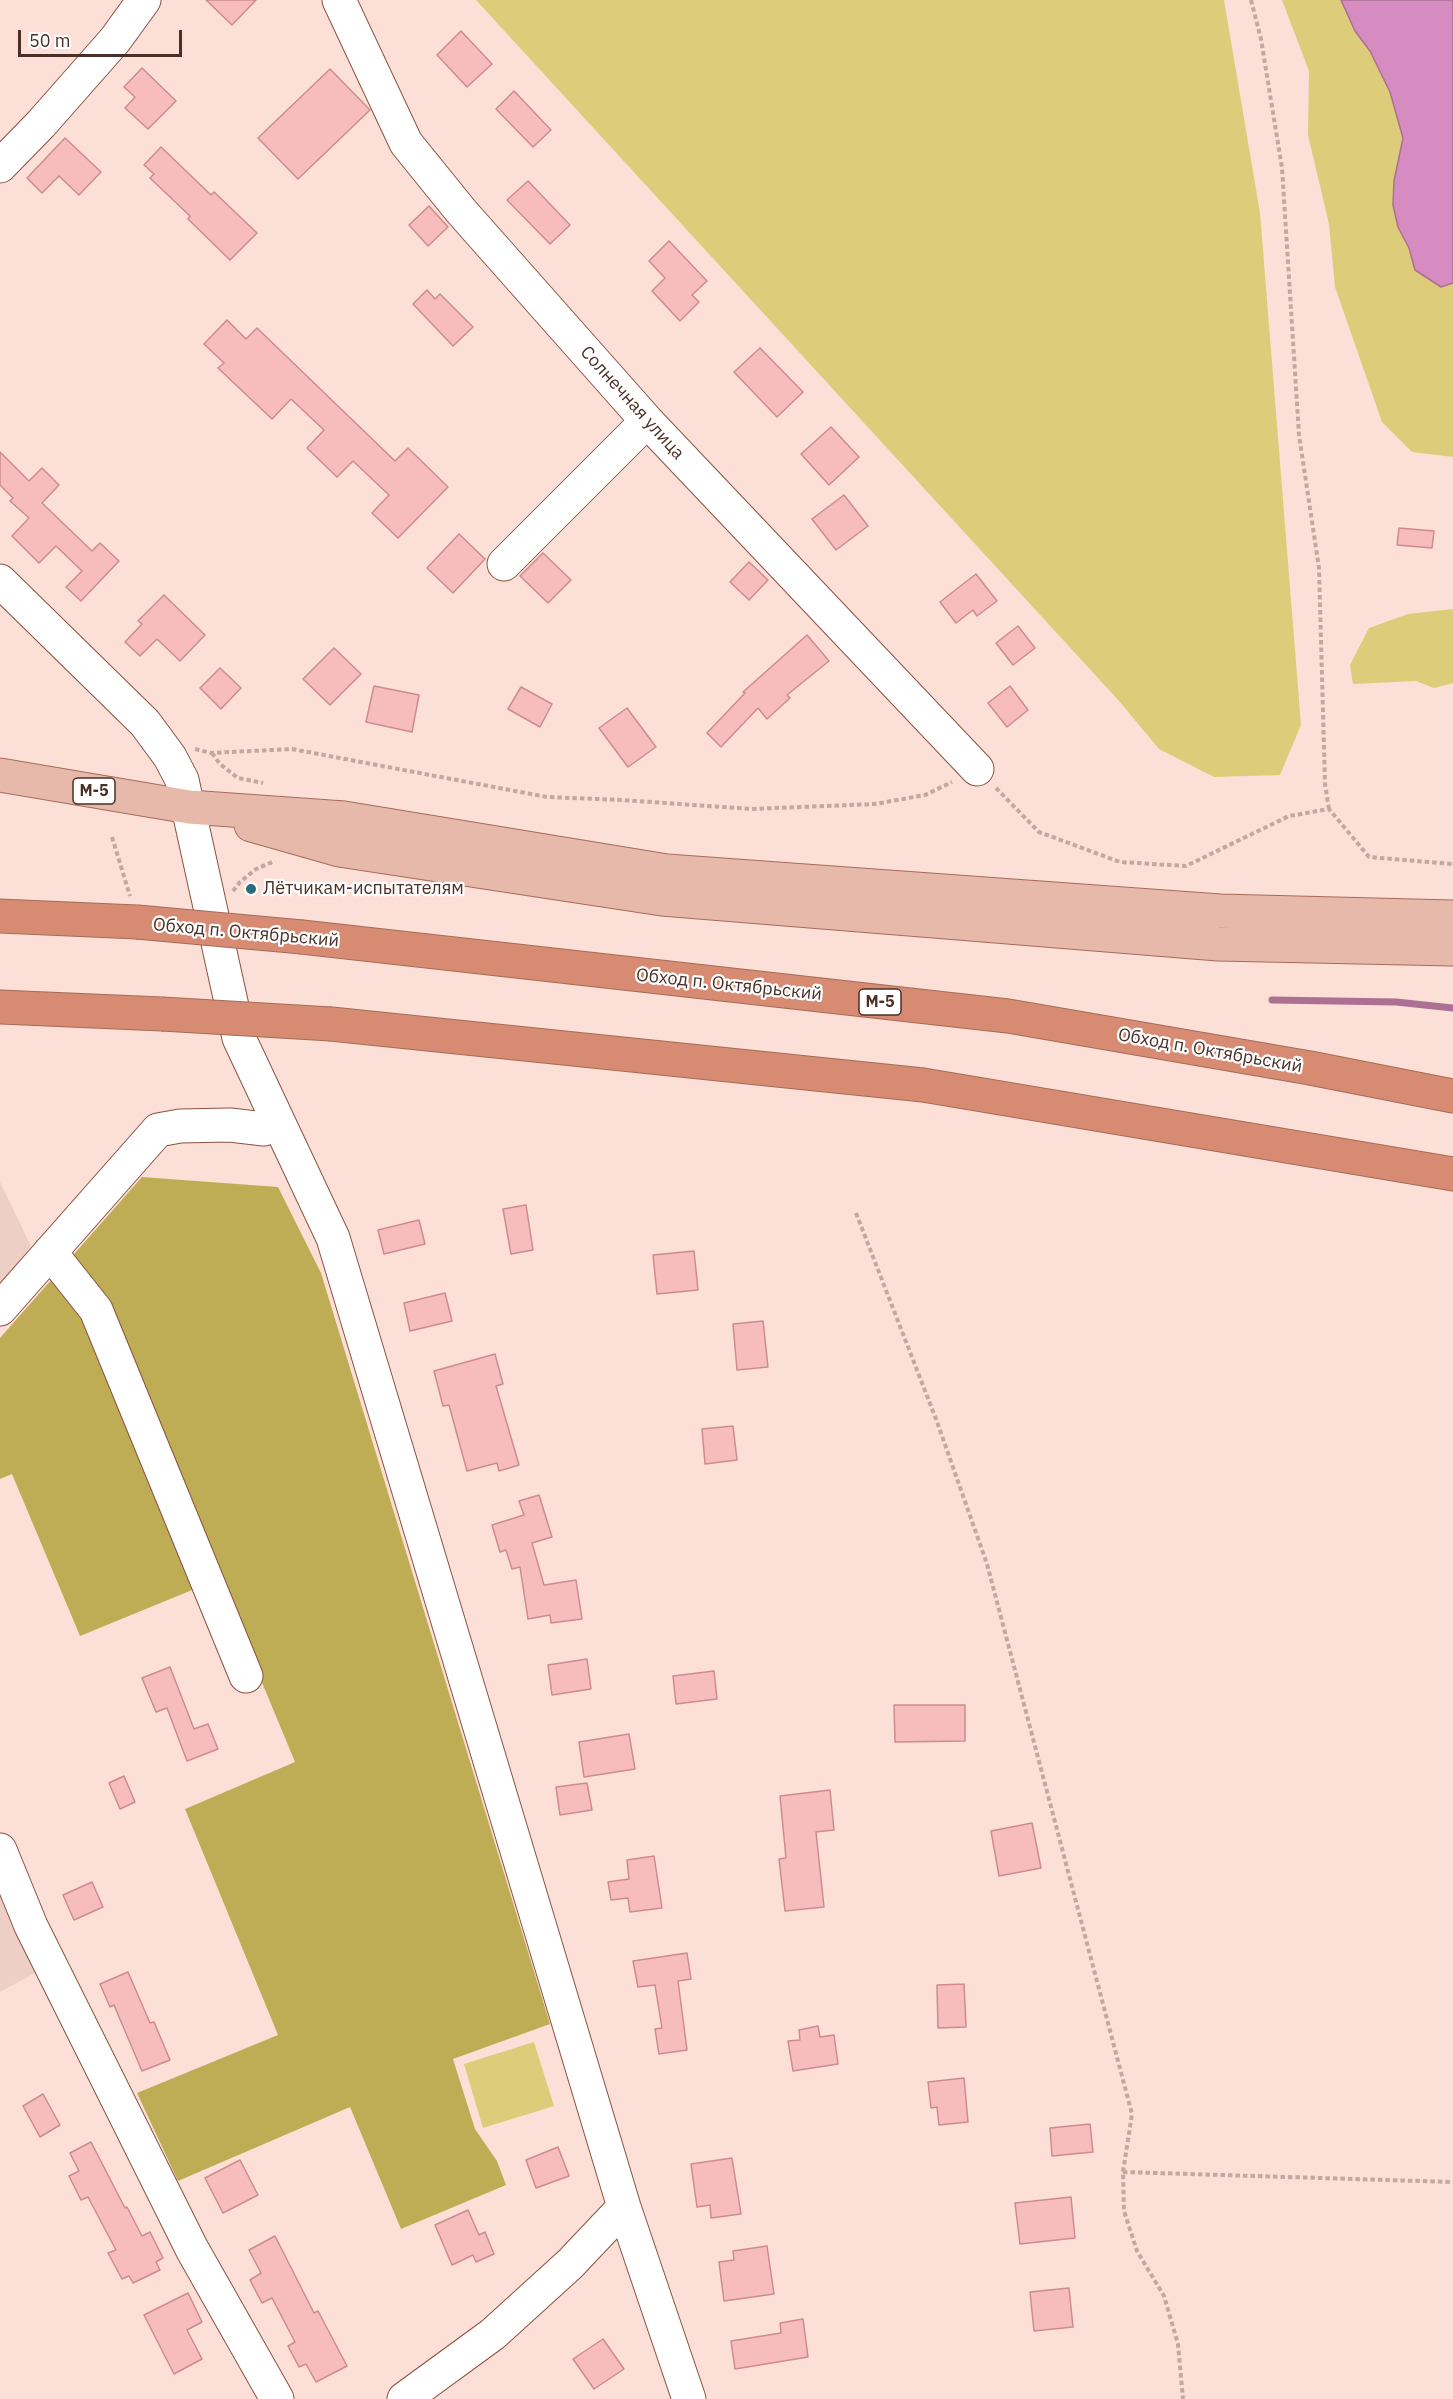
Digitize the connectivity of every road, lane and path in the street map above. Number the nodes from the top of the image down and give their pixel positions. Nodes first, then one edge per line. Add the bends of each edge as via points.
1 (144, 0) edge
2 (339, 0) edge
3 (1251, 0) edge
4 (0, 166) edge
5 (647, 421) junction
6 (504, 564) dead end
7 (0, 581) edge
8 (159, 740) junction
9 (977, 769) junction
10 (0, 775) edge
11 (189, 807) junction
12 (1329, 809) junction
13 (112, 837) dead end
14 (276, 860) dead end
15 (1453, 864) edge
16 (0, 916) edge
17 (1453, 917) edge
18 (137, 922) junction
19 (213, 922) junction
20 (1453, 949) edge
21 (0, 1007) edge
22 (1453, 1096) edge
23 (279, 1123) junction
24 (1453, 1174) edge
25 (856, 1213) dead end
26 (50, 1252) junction
27 (0, 1309) edge
28 (246, 1676) dead end
29 (0, 1850) edge
30 (1123, 2172) junction
31 (1453, 2182) edge
32 (624, 2207) junction
33 (277, 2399) edge
34 (404, 2399) edge
35 (689, 2399) edge
36 (1183, 2399) edge

1 - 4 street via 115,40
2 - 5 street, Солнечная улица via 406,143
3 - 12 path via 1282,168 1299,435 1319,568
5 - 6 street
5 - 9 street, Солнечная улица
7 - 8 street
8 - 9 path via 211,753 292,749 548,797 751,810 875,804 925,795
8 - 11 street via 182,780
9 - 12 path via 1039,832 1120,862 1186,866 1289,816
10 - 11 main road, М-5
11 - 17 main road via 344,818 667,871 1220,910
11 - 19 street
11 - 20 main road via 339,850 662,899 1218,944
12 - 15 path via 1369,857
13 - 18 path
14 - 19 path via 240,882
16 - 18 highway, Обход п. Октябрьский / М-5
18 - 22 highway, Обход п. Октябрьский / М-5, bridge via 1008,1016
19 - 23 street via 239,1038
21 - 24 highway, bridge via 331,1024 923,1085
23 - 26 street via 264,1129 230,1125 158,1130
23 - 32 street via 333,1238
25 - 30 path via 987,1564 1132,2114
26 - 27 street
26 - 28 street via 96,1310
29 - 33 street via 31,1926 187,2238
30 - 31 path
30 - 36 path via 1124,2211 1137,2251 1164,2296 1178,2344
32 - 34 street via 570,2264 493,2334
32 - 35 street

